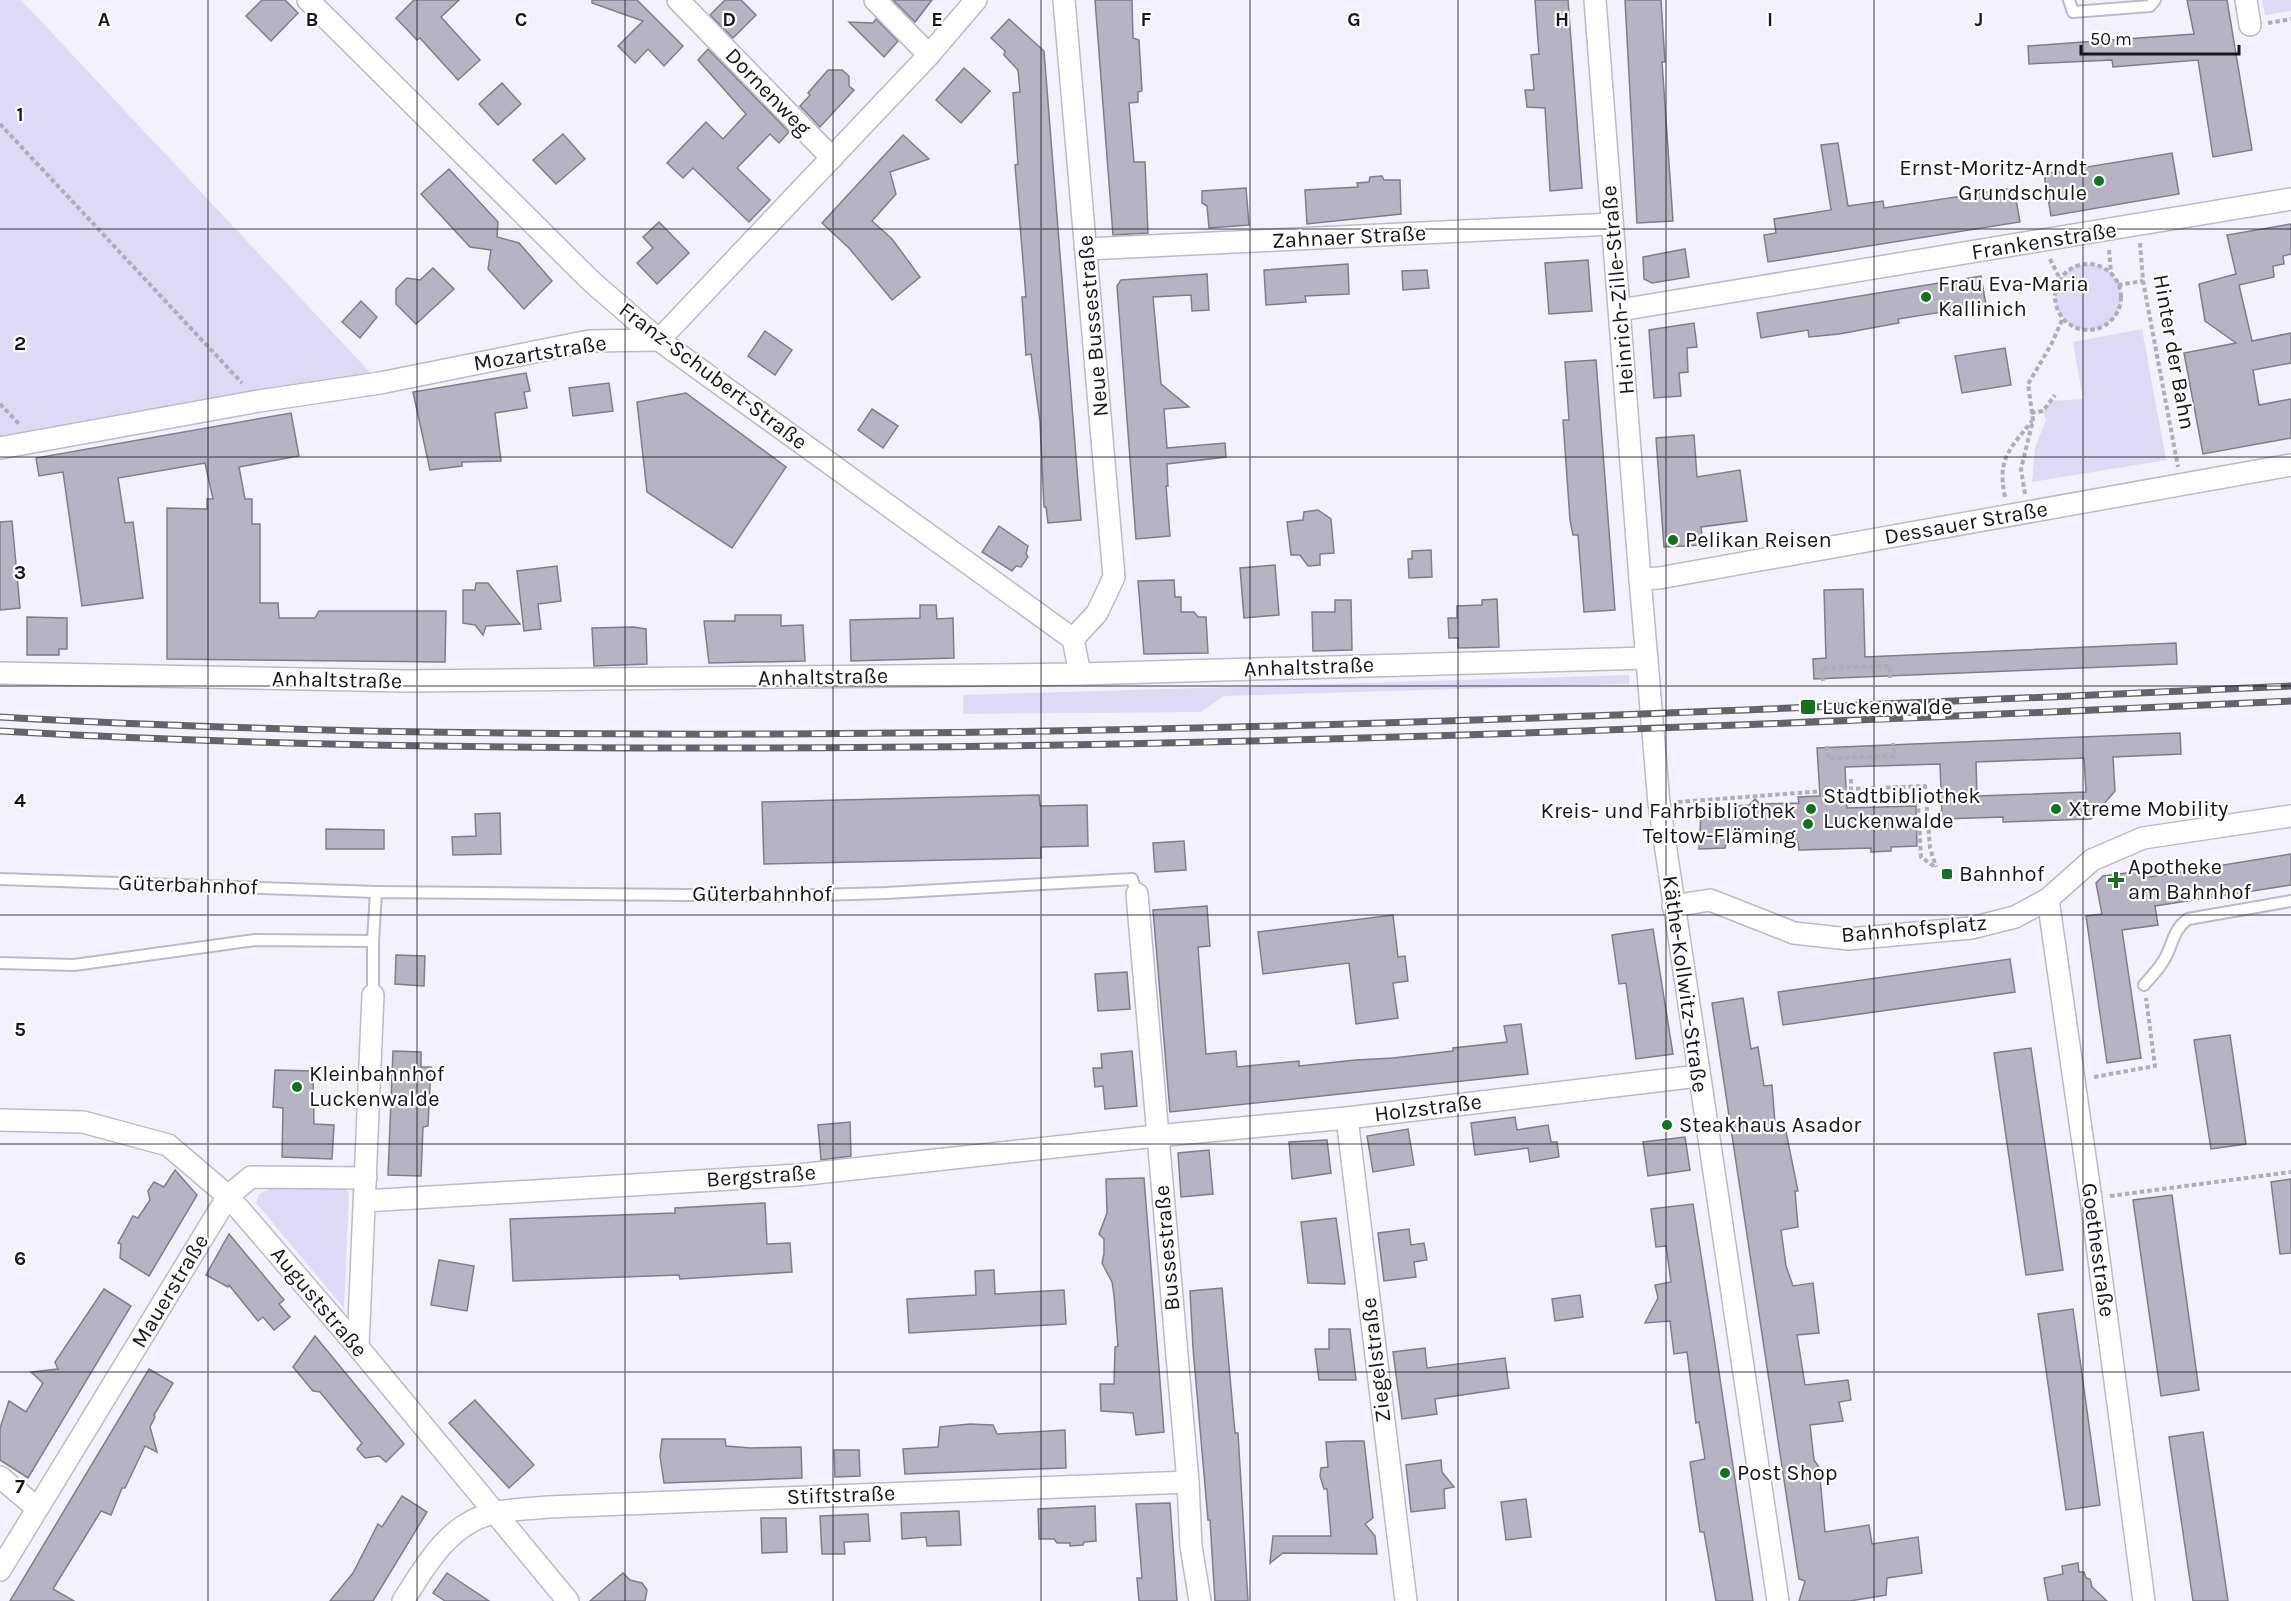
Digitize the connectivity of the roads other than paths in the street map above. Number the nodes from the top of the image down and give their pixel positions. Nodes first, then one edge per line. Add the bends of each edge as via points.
1 (308, 0) edge
2 (678, 0) edge
3 (875, 0) edge
4 (976, 0) edge
5 (1064, 0) edge
6 (1595, 0) edge
7 (2068, 0) edge
8 (2155, 0) edge
9 (2246, 0) edge
10 (2250, 25) dead end
11 (928, 55) junction
12 (832, 158) junction
13 (2291, 199) edge
14 (1612, 224) junction
15 (1086, 249) junction
16 (1620, 310) junction
17 (659, 340) junction
18 (0, 448) edge
19 (2291, 465) edge
20 (1640, 579) junction
21 (1073, 639) junction
22 (1647, 658) junction
23 (0, 673) edge
24 (1080, 674) junction
25 (2291, 816) edge
26 (0, 879) edge
27 (376, 892) junction
28 (1137, 894) joint
29 (2048, 899) junction
30 (2291, 901) edge
31 (1673, 906) junction
32 (373, 941) junction
33 (0, 963) edge
34 (2144, 985) road end
35 (373, 995) joint
36 (1698, 1076) junction
37 (1347, 1118) junction
38 (0, 1120) edge
39 (1156, 1136) junction
40 (366, 1178) junction
41 (228, 1196) junction
42 (365, 1201) junction
43 (358, 1347) junction
44 (0, 1477) edge
45 (1188, 1482) junction
46 (37, 1508) junction
47 (494, 1513) junction
48 (0, 1570) edge
49 (403, 1601) edge
50 (568, 1601) edge
51 (1200, 1601) edge
52 (1406, 1601) edge
53 (1778, 1601) edge
54 (2144, 1601) edge

1 - 17 street, Franz-Schubert-Straße via 591,282
2 - 12 street, Dornenweg
3 - 11 street
4 - 11 street
5 - 15 street, Neue Bussestraße
6 - 14 street, Heinrich-Zille-Straße
7 - 8 lane via 2073,12 2150,6
9 - 10 street
11 - 12 street
12 - 17 street
13 - 16 street, Frankenstraße
14 - 15 street, Zahnaer Straße
14 - 16 street, Heinrich-Zille-Straße
15 - 21 street, Neue Bussestraße via 1114,577 1097,613
16 - 20 street, Heinrich-Zille-Straße
17 - 18 street, Mozartstraße via 589,341 380,383
17 - 21 street, Franz-Schubert-Straße
19 - 20 street, Dessauer Straße
20 - 22 street, Käthe-Kollwitz-Straße
21 - 24 street
22 - 24 street, Anhaltstraße
22 - 31 street, Käthe-Kollwitz-Straße via 1659,803
23 - 24 street, Anhaltstraße via 406,681
25 - 29 street, Bahnhofsplatz via 2143,838 2092,860
26 - 27 lane, Güterbahnhof
27 - 28 lane, Güterbahnhof via 784,896 1132,879
27 - 32 lane
28 - 39 street, Bussestraße
29 - 31 street, Bahnhofsplatz via 2015,917 1971,928 1850,939 1794,933 1710,900
29 - 54 street, Goethestraße
30 - 34 lane via 2188,919 2172,937 2164,962
31 - 36 street, Käthe-Kollwitz-Straße
32 - 33 lane via 255,940 74,965
32 - 35 lane
35 - 40 street
36 - 37 street, Holzstraße
36 - 53 street, Käthe-Kollwitz-Straße
37 - 39 street, Holzstraße
37 - 52 street, Ziegelstraße
38 - 41 street, Auguststraße via 83,1122 168,1145
39 - 42 street, Bergstraße via 798,1175
39 - 45 street, Bussestraße
40 - 41 street, Mauerstraße via 251,1177
40 - 42 street
41 - 43 street, Auguststraße
41 - 46 street, Mauerstraße
42 - 43 street
43 - 47 street, Auguststraße
44 - 46 street
45 - 47 street, Stiftstraße via 560,1507
45 - 51 street, Bussestraße via 1191,1546
46 - 48 street, Mauerstraße
47 - 49 street, Stiftstraße via 454,1532
47 - 50 street, Auguststraße

